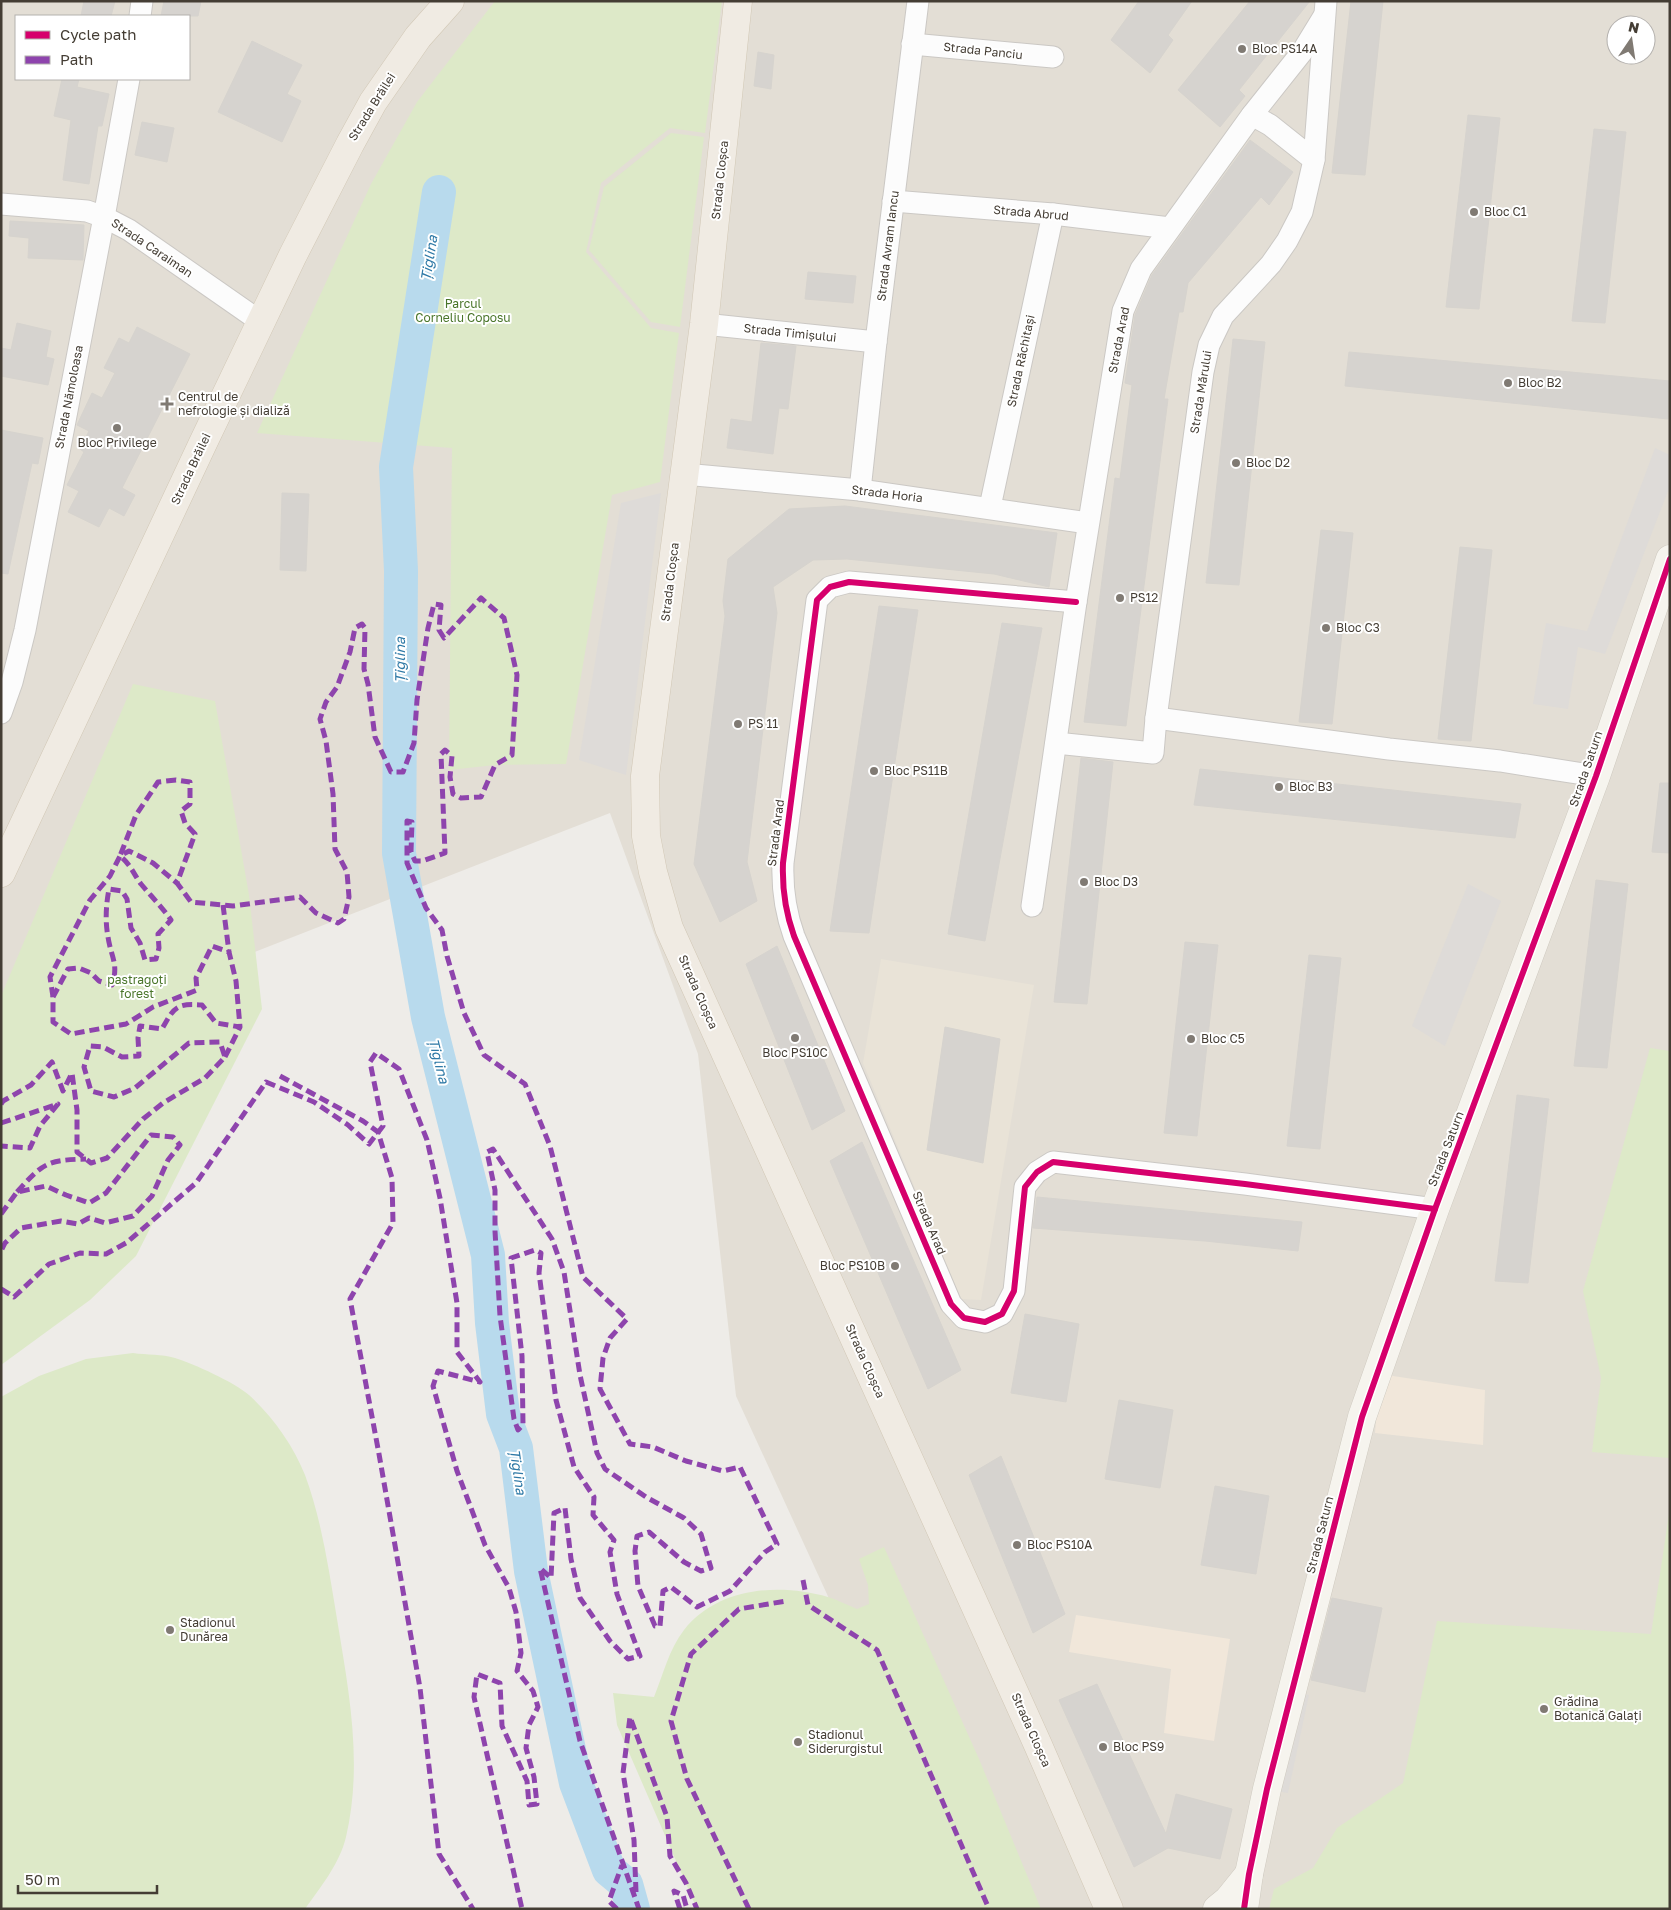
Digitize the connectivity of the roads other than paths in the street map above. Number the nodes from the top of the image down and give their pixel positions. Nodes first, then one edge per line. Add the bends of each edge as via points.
1 (142, 1) edge
2 (450, 1) edge
3 (738, 1) edge
4 (918, 1) edge
5 (1325, 9) edge
6 (140, 15) edge
7 (912, 44) junction
8 (1053, 57) dead end
9 (128, 80) edge
10 (1252, 115) junction
11 (1314, 160) junction
12 (893, 201) junction
13 (1, 204) edge
14 (1053, 214) junction
15 (104, 216) junction
16 (1170, 228) junction
17 (261, 322) junction
18 (704, 324) junction
19 (876, 342) junction
20 (684, 474) junction
21 (860, 490) junction
22 (990, 507) junction
23 (1088, 523) junction
24 (1670, 559) edge
25 (1076, 602) junction
26 (1, 714) edge
27 (1156, 718) junction
28 (1056, 743) junction
29 (1596, 776) junction
30 (1, 873) edge
31 (1032, 906) dead end
32 (1435, 1209) junction
33 (1249, 1874) junction
34 (1109, 1909) edge
35 (1217, 1909) edge
36 (1244, 1909) edge

1 - 6 street
2 - 17 main road, Strada Brăilei via 418,37 373,102
3 - 18 main road, Strada Cloșca
4 - 7 street, Strada Avram Iancu
5 - 10 street, Strada Arad via 1302,52
5 - 11 street, Strada Mărului
7 - 8 street, Strada Panciu
7 - 12 street, Strada Avram Iancu
9 - 15 street, Strada Nămoloasa
10 - 11 street
10 - 16 street, Strada Arad
11 - 27 street, Strada Mărului via 1302,212 1287,241 1271,264 1224,316 1209,344
12 - 14 street, Strada Abrud
12 - 19 street, Strada Avram Iancu
13 - 15 street, Strada Caraiman via 87,211
14 - 16 street, Strada Abrud
14 - 22 street, Strada Răchitași
15 - 17 street, Strada Caraiman
15 - 26 street, Strada Nămoloasa via 24,630
16 - 23 street, Strada Arad via 1141,269 1123,311
17 - 30 main road, Strada Brăilei
18 - 19 street, Strada Timișului
18 - 20 main road, Strada Cloșca
19 - 21 street, Strada Avram Iancu
20 - 21 street, Strada Horia
20 - 34 main road, Strada Cloșca via 646,776 646,836 669,928
21 - 22 street, Strada Horia
22 - 23 street, Strada Horia
23 - 25 street, Strada Arad
24 - 29 street, Strada Saturn
25 - 28 street, Strada Arad
25 - 32 street, Strada Arad via 849,582 830,586 817,600 783,863 786,915 951,1304 964,1318 985,1322 1002,1314 1014,1291 1025,1187 1037,1172 1053,1162
27 - 28 street, Strada Mărului via 1153,753
27 - 29 street
28 - 31 street, Strada Arad
29 - 32 street, Strada Saturn
32 - 33 street, Strada Saturn via 1362,1418 1273,1763
33 - 35 street, Strada Saturn
33 - 36 street

